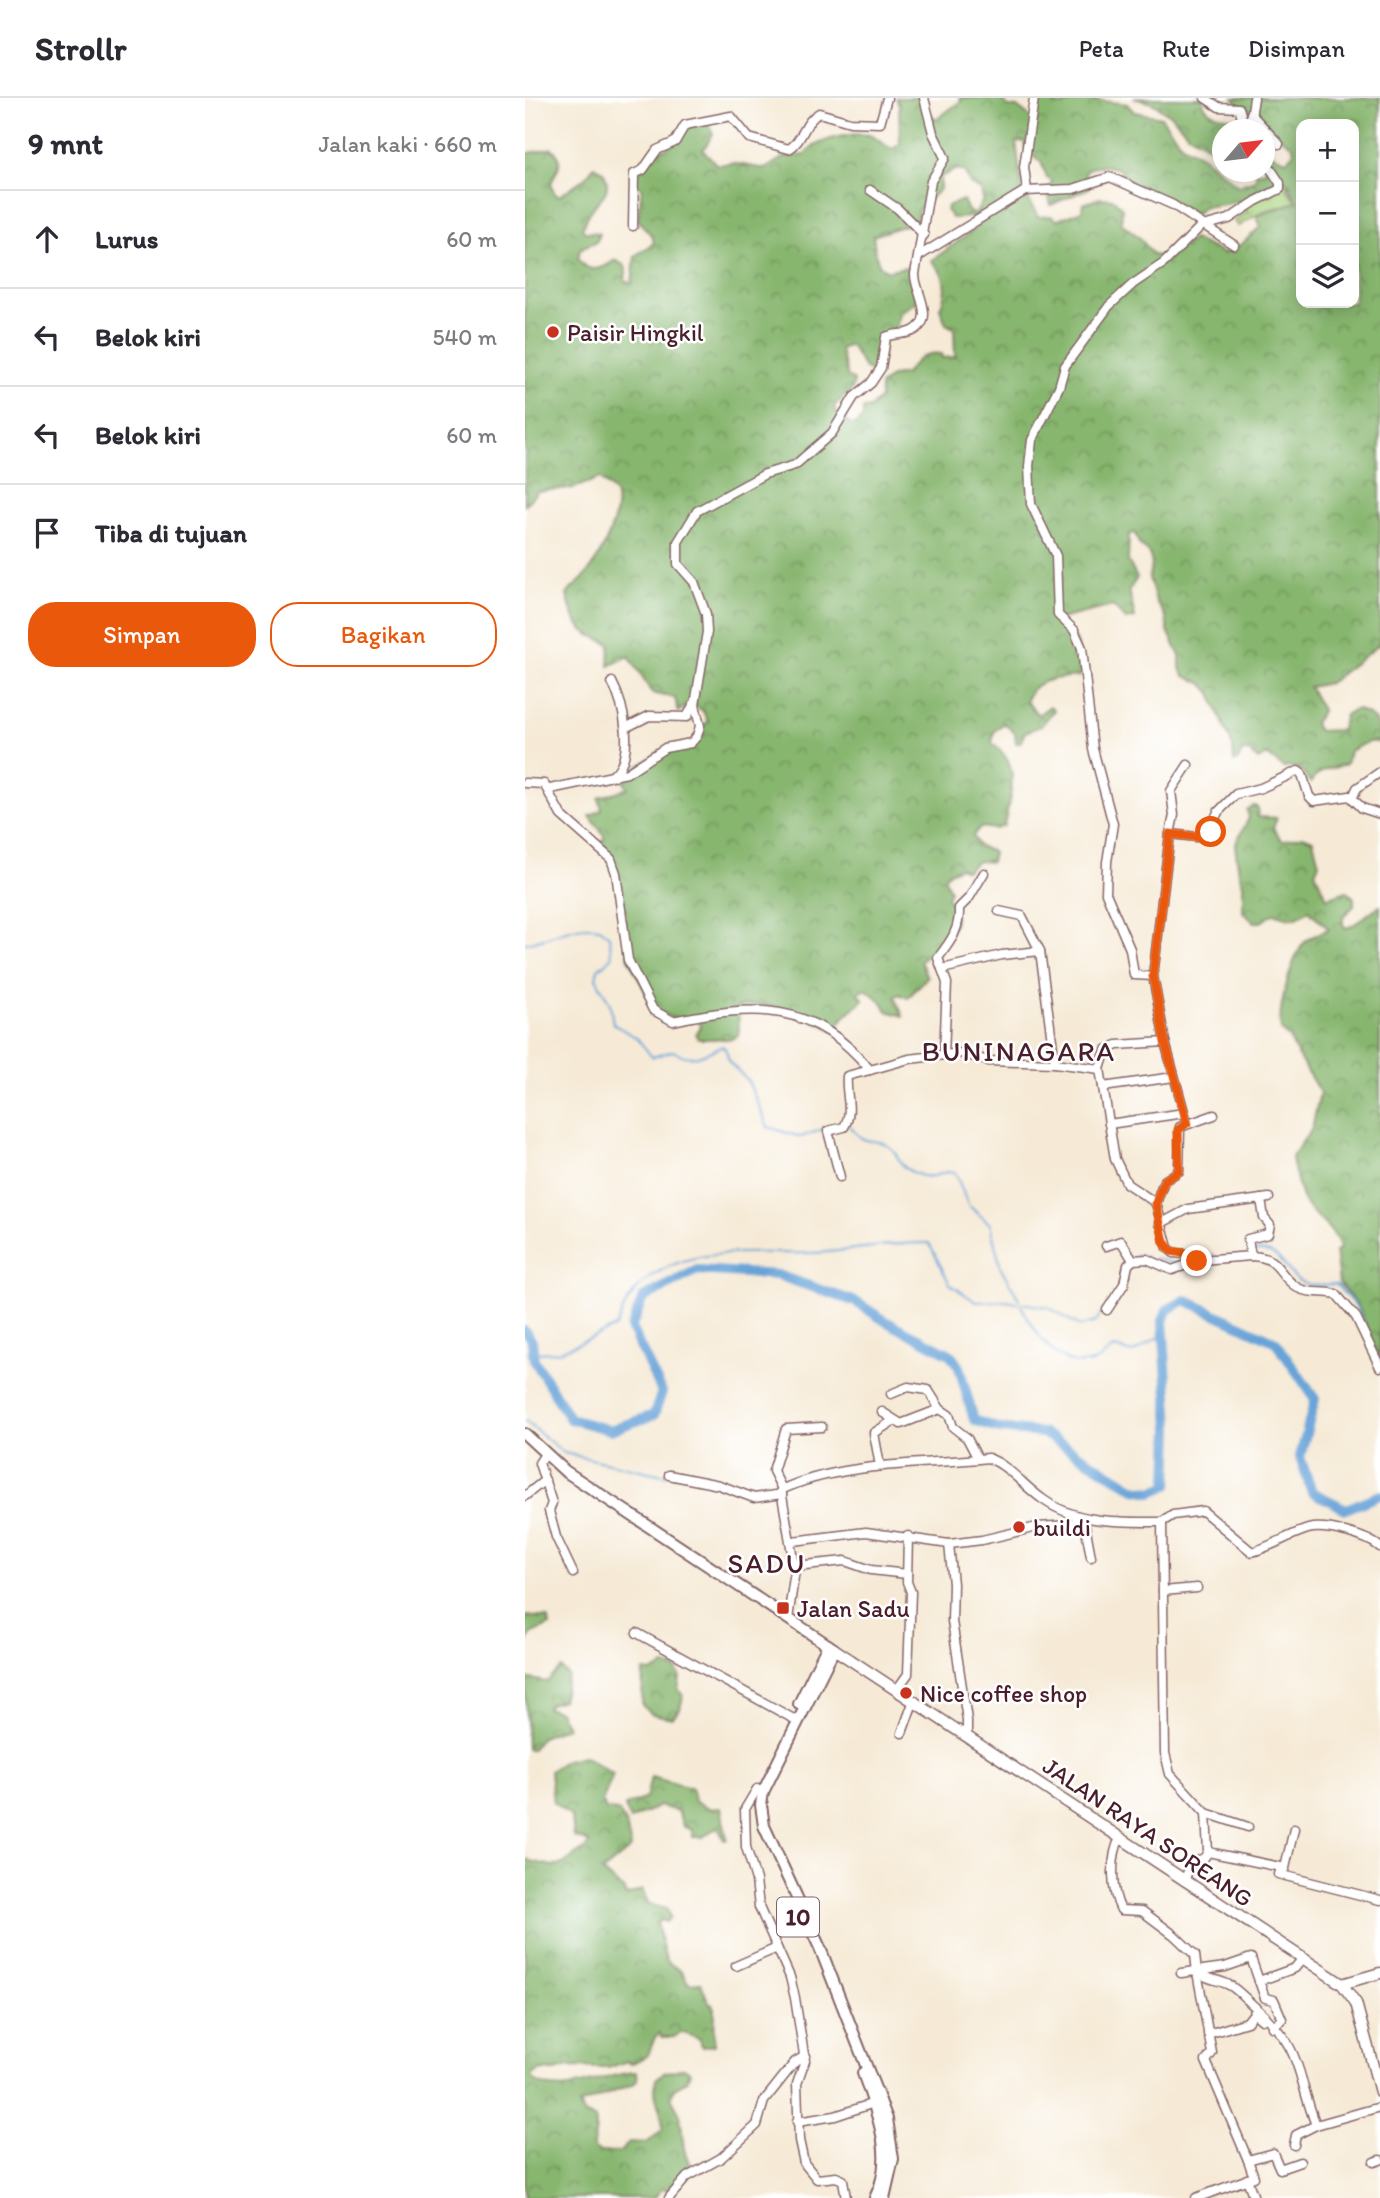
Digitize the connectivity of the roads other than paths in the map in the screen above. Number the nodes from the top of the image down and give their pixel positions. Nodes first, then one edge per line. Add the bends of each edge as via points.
1 (887, 98) edge
2 (924, 98) edge
3 (1034, 98) edge
4 (1205, 98) edge
5 (1254, 98) edge
6 (1251, 114) junction
7 (1243, 119) edge
8 (1250, 119) edge
9 (1279, 144) dead end
10 (1275, 175) edge
11 (870, 190) dead end
12 (1027, 191) junction
13 (633, 226) dead end
14 (1202, 226) junction
15 (923, 235) junction
16 (1234, 245) dead end
17 (919, 256) junction
18 (612, 682) dead end
19 (695, 703) junction
20 (627, 727) junction
21 (1188, 765) dead end
22 (1380, 772) edge
23 (613, 775) junction
24 (525, 783) edge
25 (549, 789) junction
26 (1353, 797) junction
27 (1380, 814) edge
28 (1170, 834) junction
29 (984, 873) dead end
30 (999, 911) dead end
31 (1040, 951) junction
32 (942, 969) junction
33 (1153, 976) junction
34 (1165, 1042) junction
35 (944, 1055) junction
36 (1055, 1063) junction
37 (1100, 1069) junction
38 (870, 1070) junction
39 (1174, 1077) junction
40 (1103, 1087) junction
41 (1184, 1113) junction
42 (1214, 1115) dead end
43 (1187, 1123) junction
44 (1109, 1124) junction
45 (840, 1177) dead end
46 (1156, 1203) junction
47 (1160, 1224) junction
48 (1105, 1246) dead end
49 (1251, 1253) junction
50 (1132, 1258) junction
51 (1200, 1259) junction
52 (1107, 1310) dead end
53 (1380, 1367) edge
54 (891, 1394) dead end
55 (940, 1409) junction
56 (882, 1412) dead end
57 (893, 1421) junction
58 (822, 1427) dead end
59 (525, 1434) edge
60 (545, 1454) junction
61 (978, 1459) junction
62 (880, 1466) junction
63 (669, 1475) dead end
64 (545, 1480) junction
65 (782, 1491) junction
66 (525, 1496) edge
67 (1081, 1518) junction
68 (1162, 1522) junction
69 (908, 1536) junction
70 (793, 1541) junction
71 (949, 1544) junction
72 (1380, 1547) edge
73 (1091, 1557) dead end
74 (795, 1566) junction
75 (573, 1573) dead end
76 (907, 1574) junction
77 (1197, 1588) dead end
78 (1163, 1591) junction
79 (788, 1619) junction
80 (637, 1633) dead end
81 (831, 1647) junction
82 (898, 1688) junction
83 (914, 1700) junction
84 (792, 1717) junction
85 (902, 1733) dead end
86 (967, 1735) junction
87 (757, 1789) junction
88 (1206, 1813) junction
89 (1248, 1827) dead end
90 (1294, 1829) dead end
91 (1119, 1838) junction
92 (1208, 1852) junction
93 (1278, 1874) dead end
94 (1184, 1881) junction
95 (1380, 1900) edge
96 (778, 1948) junction
97 (1303, 1959) junction
98 (736, 1966) dead end
99 (1200, 1972) junction
100 (1181, 1973) dead end
101 (1380, 1973) edge
102 (1259, 1981) junction
103 (1342, 1984) junction
104 (1274, 2026) junction
105 (1209, 2034) junction
106 (805, 2056) junction
107 (1380, 2092) edge
108 (874, 2103) junction
109 (1380, 2107) edge
110 (797, 2122) junction
111 (1316, 2125) junction
112 (1294, 2145) dead end
113 (1248, 2160) junction
114 (1300, 2162) dead end
115 (1247, 2179) junction
116 (669, 2198) edge
117 (846, 2198) edge
118 (875, 2198) edge
119 (884, 2198) edge
120 (1196, 2198) edge
121 (1254, 2198) edge

1 - 13 street via 880,124 849,122 819,113 789,149 749,138 731,116 685,125 673,144 657,150 643,170 634,174
2 - 15 street via 945,158 931,181
3 - 12 street via 1024,167
4 - 7 street via 1219,107 1238,107
5 - 6 street
6 - 8 street
6 - 9 street
10 - 14 street via 1280,183 1277,192 1229,219
11 - 15 street via 898,209
12 - 14 street via 1073,189 1110,177 1173,205
12 - 17 street
14 - 16 street
14 - 33 street via 1109,306 1065,366 1037,426 1029,466 1031,504 1056,556 1057,611 1079,636 1082,648 1093,749 1112,812 1107,893 1130,949 1134,975
15 - 17 street
17 - 19 street via 914,278 923,302 921,322 914,330 887,337 881,368 854,397 832,433 795,465 765,474 703,507 682,533 678,564 694,582 706,614
18 - 20 street via 621,697
19 - 20 street via 687,717 649,716
19 - 23 street via 700,726 694,741 665,748 627,773
20 - 23 street via 621,767
21 - 28 street via 1171,791 1174,815
22 - 26 street via 1357,788
23 - 25 street
24 - 25 street via 541,782
25 - 38 street via 561,815 607,853 613,864 628,960 653,1010 673,1021 765,1009 814,1023 855,1052
26 - 27 street via 1362,808
26 - 28 street via 1314,801 1302,774 1295,772 1232,797 1206,838
28 - 33 street
29 - 32 street via 959,908 961,919 954,936 938,958
30 - 31 street via 1025,919
31 - 32 street
31 - 36 street
32 - 35 street via 947,984
33 - 34 street
34 - 37 street via 1117,1045 1106,1050
34 - 39 street
35 - 36 street
35 - 38 street
36 - 37 street
37 - 40 street
38 - 45 street via 847,1076 846,1124 828,1131
39 - 40 street
39 - 41 street
40 - 44 street
41 - 43 street
41 - 44 street
42 - 43 street
43 - 46 street via 1178,1130 1179,1171 1164,1181
44 - 46 street via 1120,1174
46 - 47 street
47 - 49 street via 1188,1209 1265,1199 1268,1234 1248,1239
47 - 51 street via 1171,1251
48 - 50 street via 1121,1241
49 - 51 street
49 - 53 street via 1272,1260 1297,1288 1336,1294 1356,1317
50 - 51 street via 1172,1270
50 - 52 street
54 - 55 street via 918,1387 930,1393
55 - 57 street via 904,1424
55 - 61 street via 967,1437
56 - 57 street
57 - 62 street via 874,1433
58 - 65 street via 786,1429 773,1471
59 - 60 highway
60 - 64 street via 539,1461
60 - 79 highway
61 - 62 street
61 - 67 street via 998,1463 1044,1501
62 - 65 street
63 - 65 street via 754,1498
64 - 66 street
64 - 75 street via 552,1503 549,1516
65 - 70 street
67 - 68 street
67 - 71 street via 1071,1525
67 - 73 street
68 - 72 street via 1174,1515 1203,1511 1252,1552 1312,1528 1360,1536
68 - 78 street
69 - 70 street via 866,1532
69 - 71 street
69 - 76 street
70 - 74 street
71 - 86 street via 952,1620
74 - 76 street via 845,1561
74 - 79 street
76 - 82 street via 911,1592 908,1674
77 - 78 street
78 - 88 street via 1168,1770
79 - 81 highway
80 - 84 street
81 - 82 main road, JALAN RAYA SOREANG
81 - 84 highway, 10
81 - 119 highway, 10 via 761,1805 764,1826 821,1948 887,2119 893,2159
82 - 83 main road, JALAN RAYA SOREANG
83 - 85 street
83 - 86 main road, JALAN RAYA SOREANG
84 - 87 highway, 10
86 - 91 main road, JALAN RAYA SOREANG
87 - 96 street via 745,1809 746,1847 759,1906
87 - 108 highway, 10 via 756,1825 814,1950
88 - 89 street
88 - 92 street
90 - 92 street via 1285,1868
91 - 94 main road, JALAN RAYA SOREANG
91 - 99 street via 1113,1850 1119,1908 1142,1911 1174,1935 1195,1955
92 - 94 street via 1191,1864
93 - 95 street
94 - 97 main road, JALAN RAYA SOREANG
96 - 98 street
96 - 106 street via 793,1988
97 - 102 street via 1295,1968
97 - 103 main road, JALAN RAYA SOREANG
99 - 100 street
99 - 102 street via 1249,1957
99 - 104 street via 1210,1981 1231,1987
99 - 105 street
101 - 103 main road
102 - 104 street via 1265,1998 1274,2000 1283,2019
103 - 107 main road, JALAN RAYA SOREANG via 1356,2003
104 - 105 street via 1254,2013 1247,2022
104 - 111 street via 1298,2061
105 - 113 street via 1212,2053 1206,2061
106 - 110 street via 797,2084
106 - 116 street via 764,2101 757,2125 721,2158 687,2178
108 - 110 street
108 - 118 highway, 10 via 885,2160
109 - 111 street
110 - 117 street via 804,2163 817,2179 843,2180
111 - 112 street via 1296,2135
113 - 114 street via 1273,2153 1280,2169
113 - 115 street via 1255,2176
115 - 120 street
115 - 121 street

